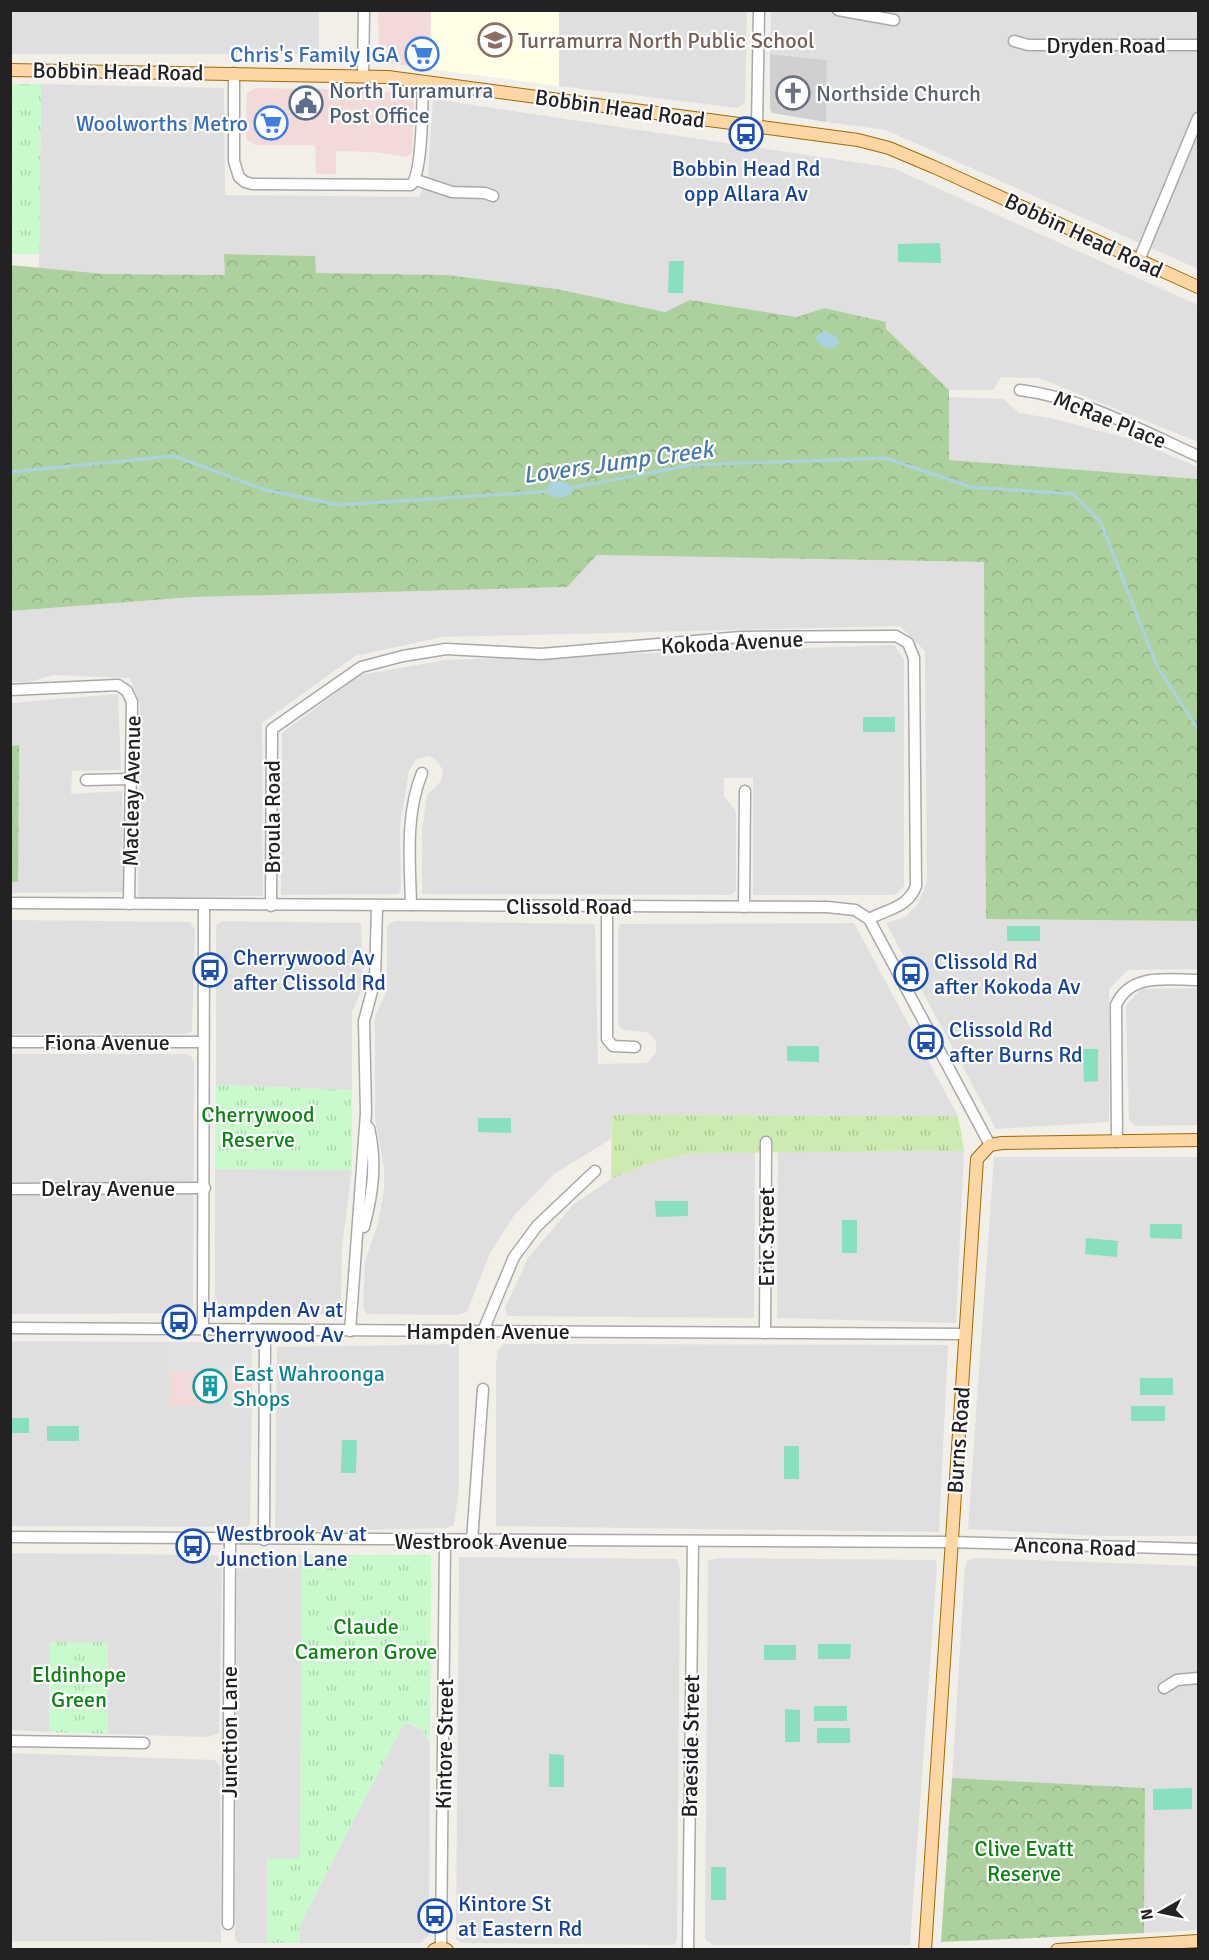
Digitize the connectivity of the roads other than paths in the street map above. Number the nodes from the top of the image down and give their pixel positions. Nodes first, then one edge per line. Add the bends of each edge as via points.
1 (364, 10) edge
2 (759, 10) edge
3 (838, 10) edge
4 (894, 20) dead end
5 (1014, 41) dead end
6 (1198, 45) edge
7 (10, 70) edge
8 (234, 73) junction
9 (363, 76) junction
10 (423, 83) junction
11 (1198, 118) edge
12 (757, 126) junction
13 (416, 180) junction
14 (493, 196) dead end
15 (1139, 260) junction
16 (1198, 287) edge
17 (1020, 390) dead end
18 (1198, 456) edge
19 (10, 690) edge
20 (272, 729) joint
21 (422, 773) dead end
22 (130, 779) junction
23 (86, 780) dead end
24 (745, 792) dead end
25 (10, 903) edge
26 (129, 904) junction
27 (411, 905) junction
28 (204, 906) junction
29 (271, 906) junction
30 (377, 906) junction
31 (607, 906) junction
32 (744, 907) junction
33 (869, 919) junction
34 (1198, 980) edge
35 (10, 1042) edge
36 (203, 1042) junction
37 (635, 1047) dead end
38 (1198, 1140) edge
39 (766, 1142) dead end
40 (1117, 1142) junction
41 (990, 1145) junction
42 (595, 1171) dead end
43 (205, 1188) junction
44 (10, 1189) edge
45 (10, 1328) edge
46 (203, 1330) junction
47 (265, 1330) junction
48 (350, 1331) junction
49 (483, 1331) junction
50 (765, 1333) junction
51 (965, 1334) junction
52 (483, 1389) dead end
53 (10, 1538) edge
54 (230, 1539) junction
55 (264, 1540) junction
56 (445, 1541) junction
57 (471, 1541) junction
58 (693, 1542) junction
59 (951, 1542) junction
60 (1198, 1549) edge
61 (1198, 1677) edge
62 (1164, 1688) dead end
63 (10, 1741) edge
64 (144, 1743) dead end
65 (228, 1924) dead end
66 (1198, 1941) edge
67 (1149, 1946) edge
68 (1131, 1947) edge
69 (440, 1949) edge
70 (688, 1950) edge
71 (925, 1950) edge
72 (1057, 1950) edge

1 - 9 street
2 - 12 street
3 - 4 street
5 - 6 street, Dryden Road via 1028,45
7 - 8 main road, Bobbin Head Road
8 - 9 main road, Bobbin Head Road
8 - 13 street via 234,161 245,182 395,186
9 - 10 main road, Bobbin Head Road
10 - 12 main road, Bobbin Head Road
10 - 13 street
11 - 15 street
12 - 15 main road, Bobbin Head Road via 889,148
13 - 14 street via 452,192
15 - 16 main road, Bobbin Head Road
17 - 18 street, McRae Place via 1052,394 1087,406
19 - 22 street, Macleay Avenue via 118,685 127,691 132,702
20 - 29 street, Broula Road
20 - 33 street, Kokoda Avenue via 361,666 435,651 541,654 741,637 896,636 908,644 914,658 915,886 909,899 897,908
21 - 27 street via 409,829
22 - 23 street
22 - 26 street, Macleay Avenue
24 - 32 street
25 - 26 street, Clissold Road
26 - 28 street, Clissold Road
27 - 30 street, Clissold Road
27 - 31 street, Clissold Road
28 - 29 street, Clissold Road
28 - 36 street
29 - 30 street, Clissold Road
30 - 48 street via 375,980 364,1021 366,1113 373,1144 374,1191 356,1257
31 - 32 street, Clissold Road
31 - 37 street via 607,1039 613,1046
32 - 33 street, Clissold Road via 855,909
33 - 41 street
34 - 40 street via 1140,981 1120,996 1116,1005
35 - 36 street, Fiona Avenue
36 - 43 street
38 - 40 main road
39 - 50 street, Eric Street
40 - 41 main road
41 - 51 main road, Burns Road via 977,1159
42 - 49 street via 543,1220 514,1257
43 - 44 street, Delray Avenue
43 - 46 street
45 - 46 street, Hampden Avenue
46 - 47 street, Hampden Avenue
47 - 48 street, Hampden Avenue
47 - 55 street
48 - 49 street, Hampden Avenue
49 - 50 street, Hampden Avenue
50 - 51 street, Hampden Avenue
51 - 59 main road, Burns Road
52 - 57 street
53 - 54 street, Westbrook Avenue
54 - 55 street, Westbrook Avenue
54 - 65 street, Junction Lane
55 - 56 street, Westbrook Avenue
56 - 57 street, Westbrook Avenue
56 - 69 street, Kintore Street
57 - 58 street, Westbrook Avenue
58 - 59 street, Westbrook Avenue
58 - 70 street, Braeside Street
59 - 60 street, Ancona Road
59 - 71 main road, Burns Road
61 - 62 street via 1177,1680
63 - 64 street
66 - 67 main road
67 - 68 main road
68 - 72 main road

